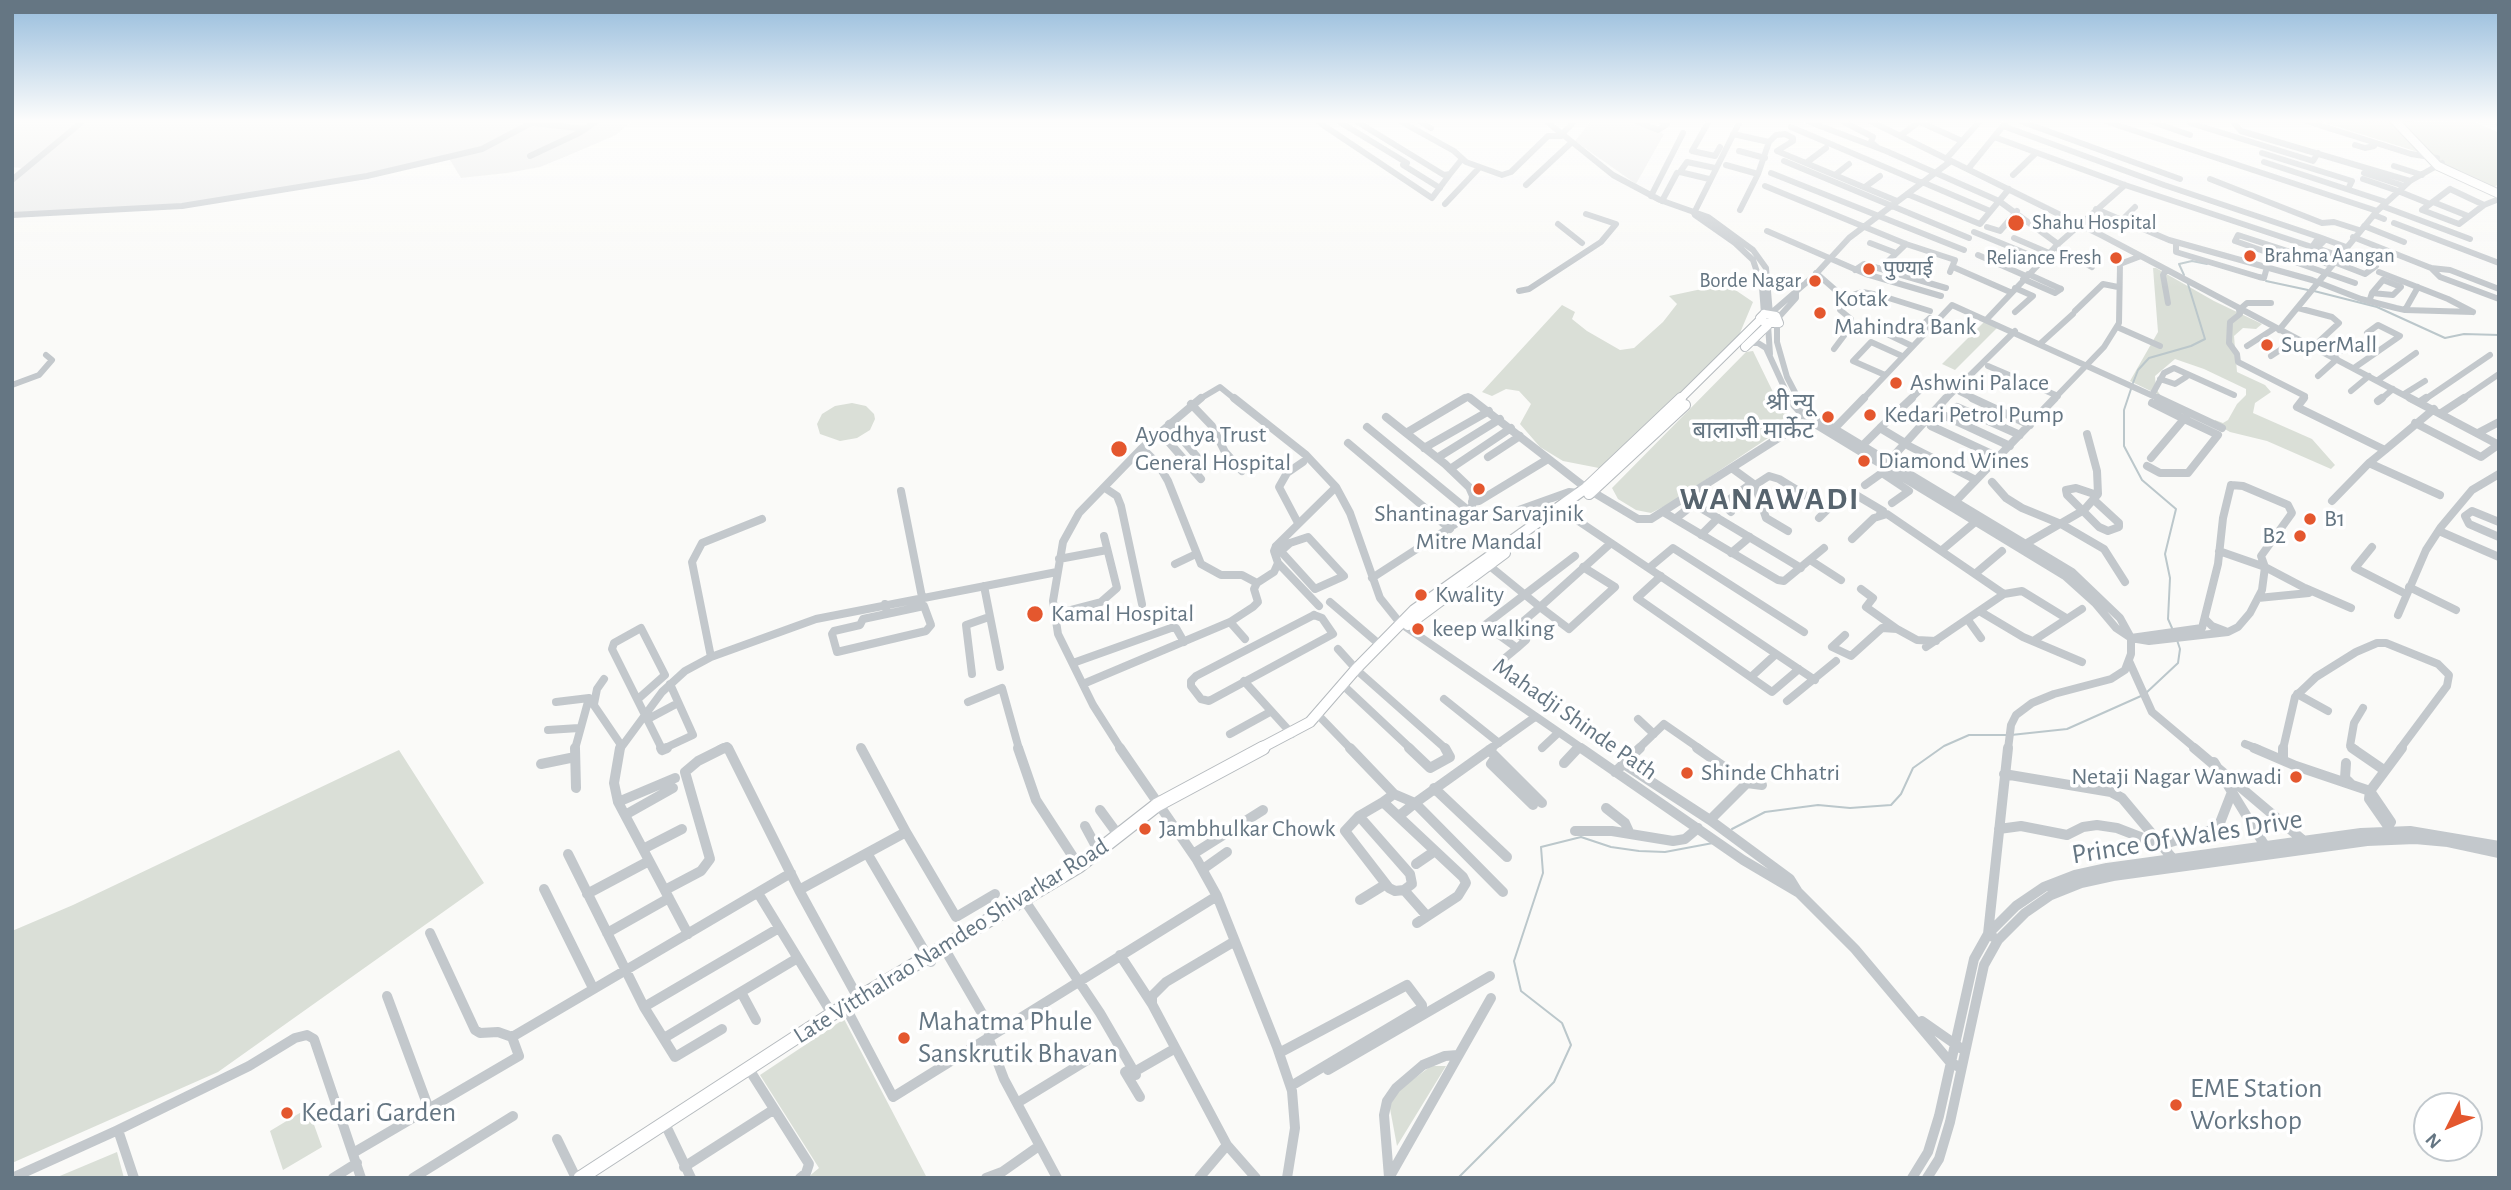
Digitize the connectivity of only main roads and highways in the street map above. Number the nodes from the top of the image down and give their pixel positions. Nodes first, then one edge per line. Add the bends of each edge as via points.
1 (2463, 177) edge
2 (2499, 194) edge
3 (1586, 491) junction
4 (1403, 625) junction
5 (1358, 670) junction
6 (1158, 807) junction
7 (930, 960) junction
8 (847, 1009) junction
9 (578, 1178) edge
10 (591, 1178) edge

1 - 2 main road
3 - 3 main road, Late Vitthalrao Namdeo Shivarkar Road via 1770,319 1749,343
3 - 4 main road, Late Vitthalrao Namdeo Shivarkar Road
4 - 5 main road, Late Vitthalrao Namdeo Shivarkar Road
4 - 5 main road, Late Vitthalrao Namdeo Shivarkar Road via 1379,644
5 - 6 main road, Late Vitthalrao Namdeo Shivarkar Road via 1310,722
5 - 6 main road, Late Vitthalrao Namdeo Shivarkar Road via 1321,718 1298,738
6 - 7 main road, Late Vitthalrao Namdeo Shivarkar Road via 1100,852
6 - 7 main road, Late Vitthalrao Namdeo Shivarkar Road via 1101,857
7 - 8 main road, Late Vitthalrao Namdeo Shivarkar Road
7 - 8 main road, Late Vitthalrao Namdeo Shivarkar Road via 858,998
8 - 9 main road, Late Vitthalrao Namdeo Shivarkar Road via 832,1014
8 - 10 main road, Late Vitthalrao Namdeo Shivarkar Road

